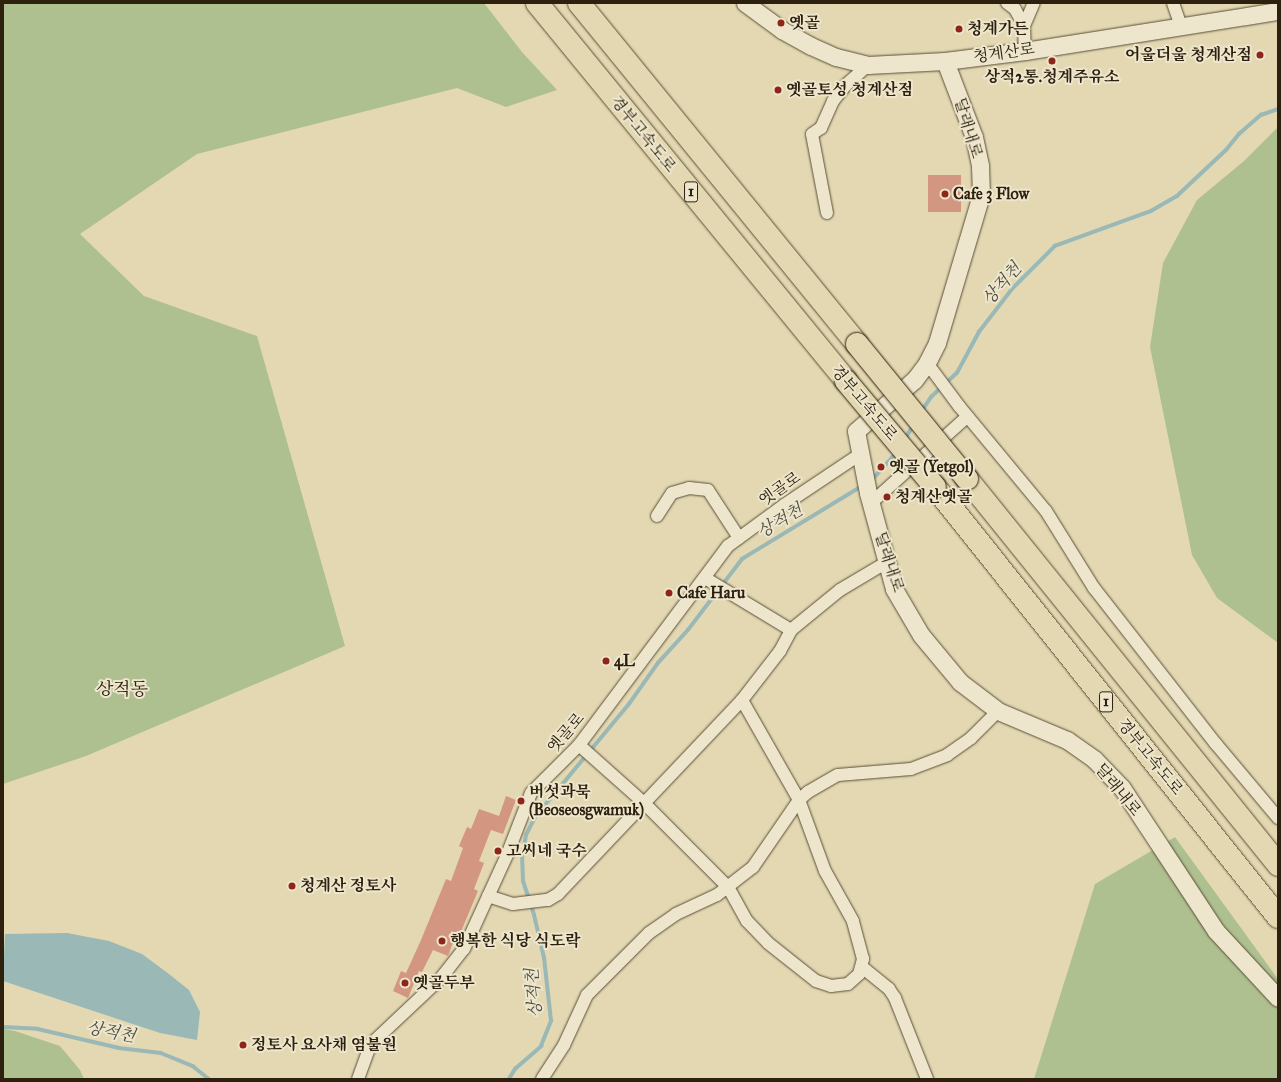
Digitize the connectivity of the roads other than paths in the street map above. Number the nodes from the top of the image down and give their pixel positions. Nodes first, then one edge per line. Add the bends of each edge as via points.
1 (537, 3) edge
2 (578, 3) edge
3 (744, 3) edge
4 (1007, 3) edge
5 (1034, 3) edge
6 (1173, 3) edge
7 (1278, 11) edge
8 (1024, 26) junction
9 (1180, 26) junction
10 (1026, 51) junction
11 (945, 60) junction
12 (868, 65) junction
13 (827, 213) dead end
14 (927, 363) junction
15 (967, 417) junction
16 (861, 462) junction
17 (869, 498) junction
18 (657, 516) dead end
19 (739, 538) junction
20 (887, 562) junction
21 (710, 581) junction
22 (791, 630) junction
23 (742, 700) junction
24 (998, 711) junction
25 (579, 745) junction
26 (799, 800) junction
27 (644, 802) junction
28 (1278, 818) edge
29 (1278, 865) edge
30 (728, 888) junction
31 (488, 896) junction
32 (1278, 917) edge
33 (862, 967) junction
34 (1278, 998) edge
35 (358, 1079) edge
36 (542, 1079) edge
37 (927, 1079) edge

1 - 32 highway, 경부고속도로 / 1, bridge via 935,487
2 - 29 highway, 경부고속도로 / 1, bridge
3 - 12 street, 청계산로 via 782,30 811,46 836,57
4 - 8 street via 1015,9
5 - 8 street
6 - 9 street
7 - 9 street, 청계산로
8 - 10 street
9 - 10 street, 청계산로
10 - 11 street, 청계산로
11 - 12 street, 청계산로
11 - 14 street, 달래내로 via 974,137 980,166 981,195 936,343
12 - 13 street via 833,101 821,128 812,134
14 - 15 street
14 - 16 street, 달래내로 via 914,380 856,431
15 - 17 street
15 - 28 street via 1046,511 1094,588 1216,744
16 - 17 street, 달래내로
16 - 19 street, 옛골로
17 - 20 street, 달래내로
18 - 19 street via 672,493 689,488 708,490
19 - 21 street, 옛골로 via 728,546
20 - 22 street via 840,590
20 - 24 street, 달래내로 via 894,589 921,635 960,682
21 - 22 street
21 - 25 street, 옛골로
22 - 23 street via 780,651
23 - 26 street
23 - 27 street
24 - 26 street via 971,738 947,755 911,769 838,775 821,782
24 - 34 street, 달래내로 via 1067,740 1094,759 1122,788 1216,931
25 - 27 street
25 - 31 street, 옛골로 via 531,793
26 - 30 street via 753,867
26 - 33 street via 825,870 854,921 862,951
27 - 30 street
27 - 31 street via 558,894 543,901 520,904 509,904
30 - 33 street via 747,921 782,956 816,981 831,986 848,984 859,974
30 - 36 street via 676,914 649,933 587,995 564,1045
31 - 35 street, 옛골로 via 464,949 441,978 371,1044
33 - 37 street via 892,993 907,1022

